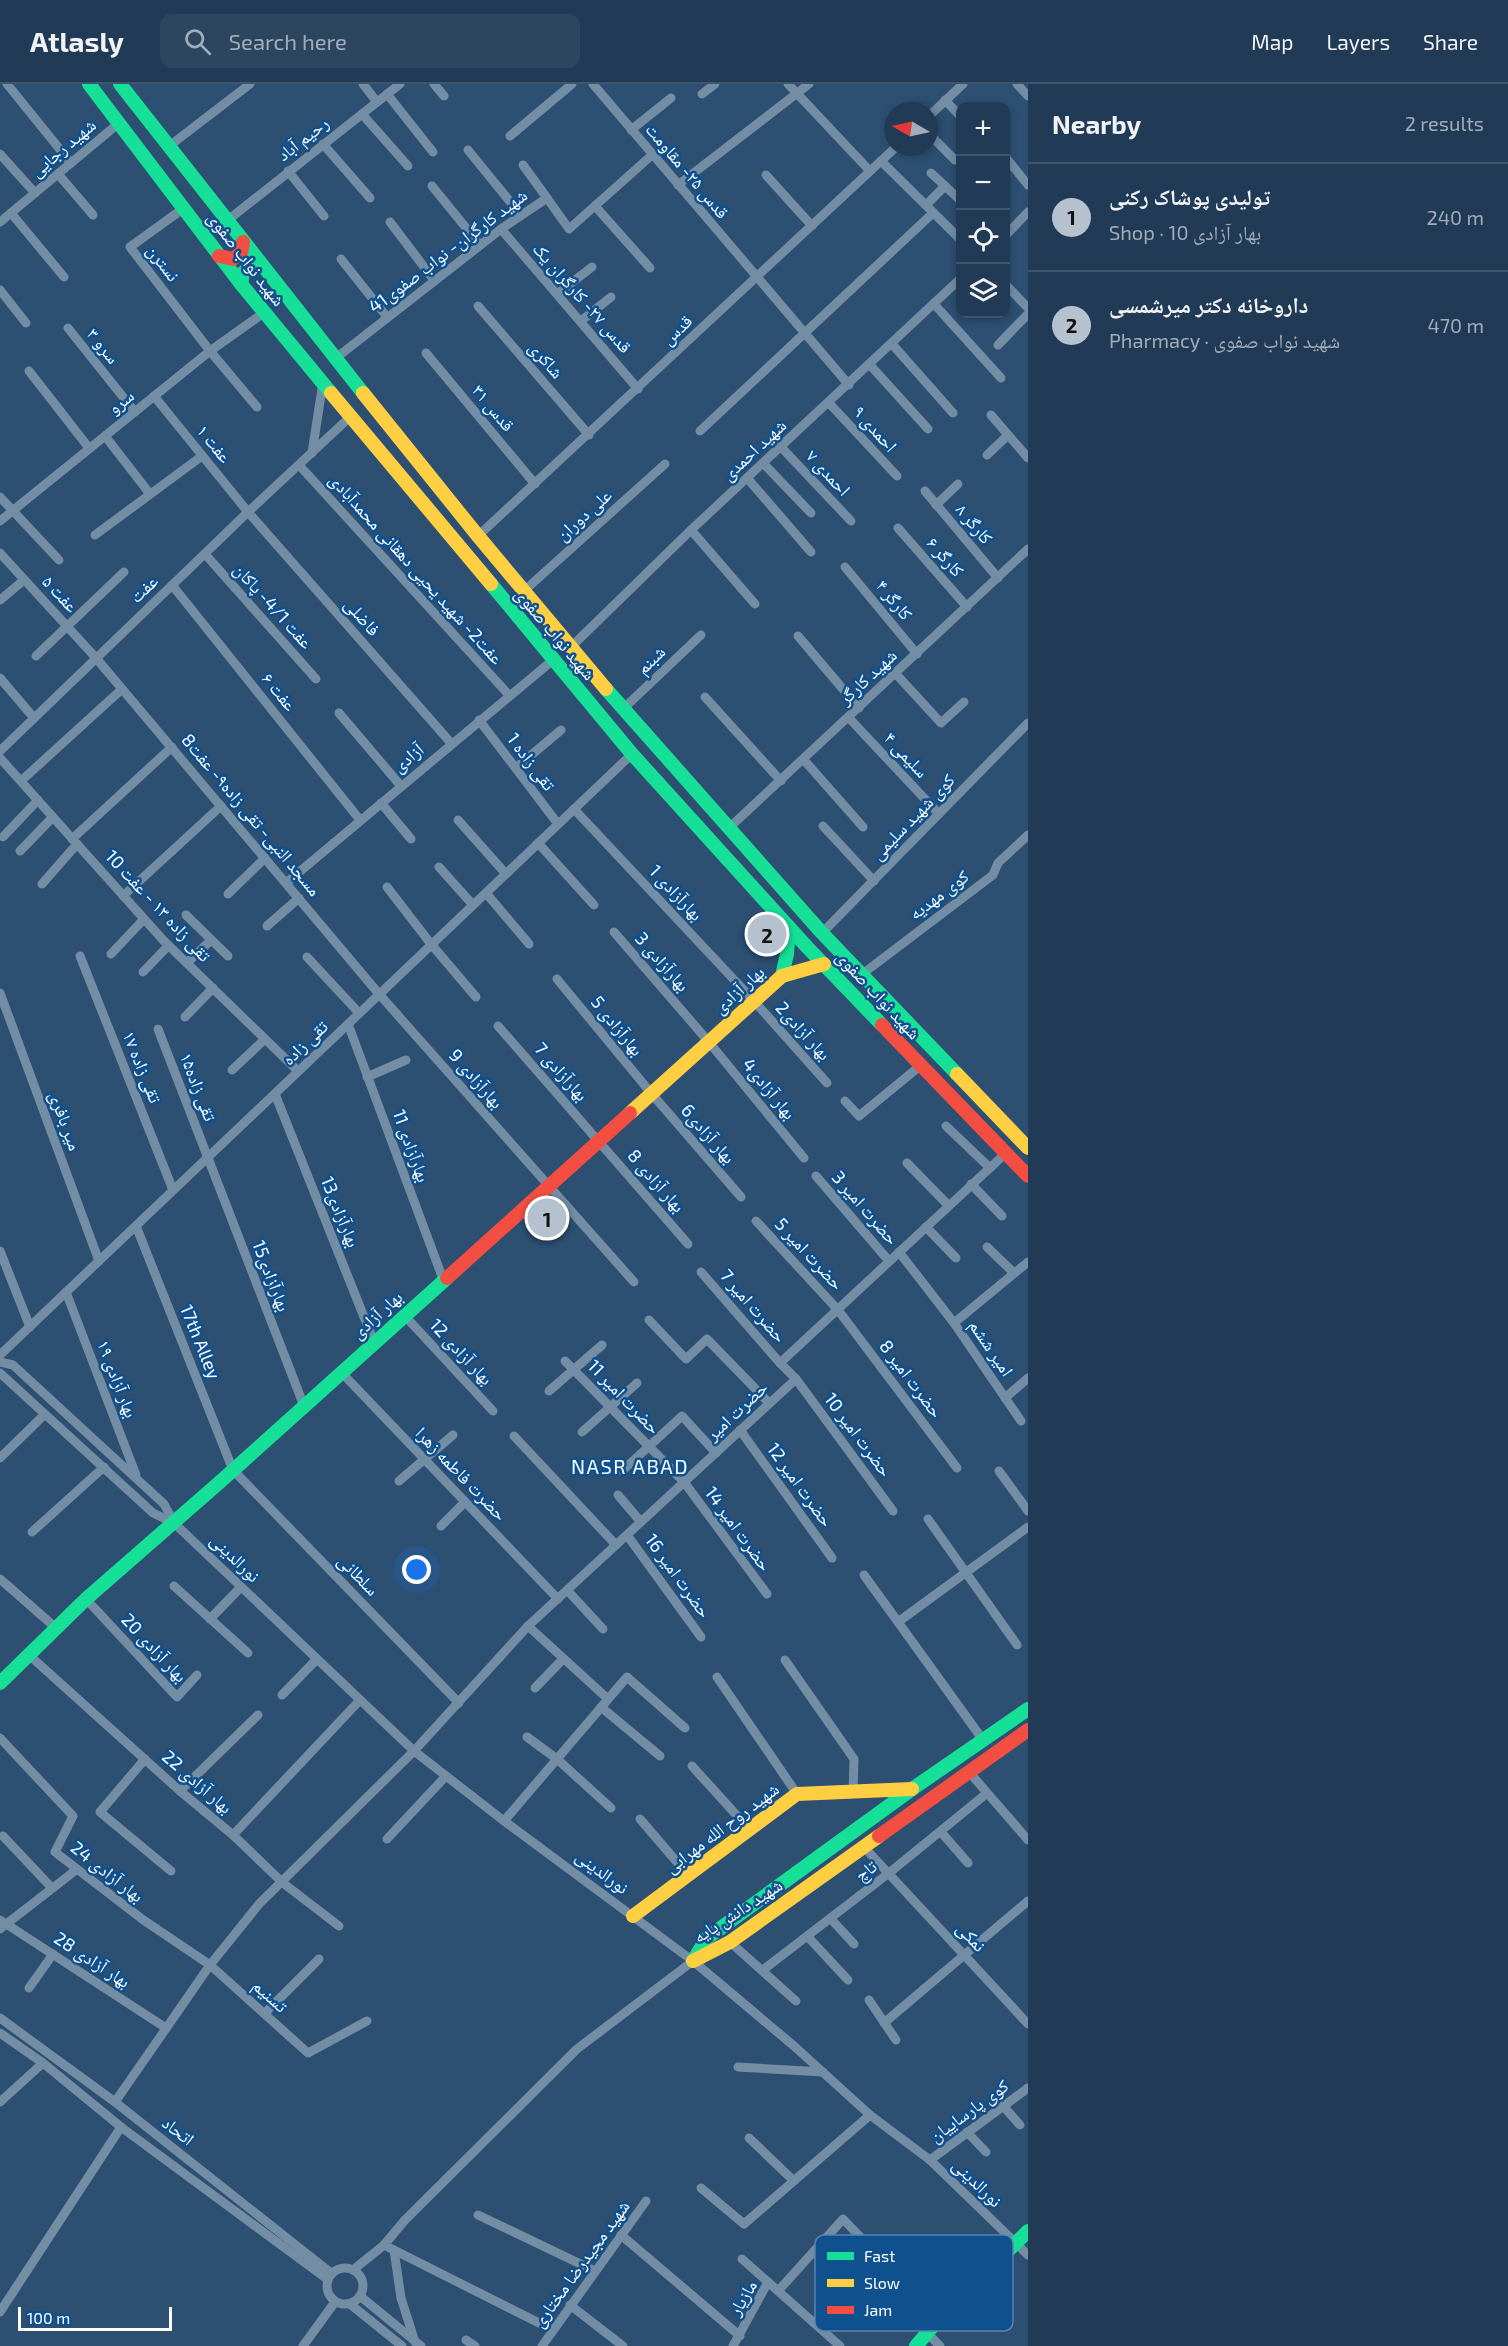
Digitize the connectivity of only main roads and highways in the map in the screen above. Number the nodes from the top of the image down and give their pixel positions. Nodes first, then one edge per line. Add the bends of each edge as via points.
1 (89, 84) edge
2 (120, 84) edge
3 (243, 242) junction
4 (219, 256) junction
5 (261, 265) junction
6 (241, 284) junction
7 (789, 927) junction
8 (824, 964) junction
9 (782, 976) junction
10 (1023, 1133) edge
11 (1028, 1148) edge
12 (1028, 1176) edge
13 (1, 1680) edge
14 (1028, 1708) edge
15 (1026, 1736) edge
16 (912, 1789) junction
17 (924, 1805) junction
18 (633, 1916) road end
19 (1028, 2231) edge
20 (1013, 2245) edge
21 (929, 2331) edge
22 (916, 2346) edge

1 - 4 main road, شهید نواب صفوی
2 - 3 main road, شهید نواب صفوی
3 - 4 main road via 241,253 233,259
3 - 5 main road, شهید نواب صفوی
4 - 6 main road, شهید نواب صفوی
5 - 6 main road via 251,266 243,273
5 - 10 main road, شهید نواب صفوی via 478,536 623,709 861,975
6 - 7 main road, شهید نواب صفوی via 632,754
7 - 8 main road, شهید نواب صفوی
7 - 9 main road, بهار آزادی
8 - 9 main road, بهار آزادی
8 - 12 main road, شهید نواب صفوی
9 - 13 main road, بهار آزادی via 86,1599
10 - 11 main road, شهید نواب صفوی
14 - 16 main road, شهید دانش پایه
15 - 17 main road, شهید دانش پایه
16 - 17 main road
16 - 17 main road, شهید دانش پایه via 707,1938 693,1961 730,1942
16 - 18 main road, شهید روح الله مهرابی via 797,1794
19 - 20 main road
21 - 22 main road

